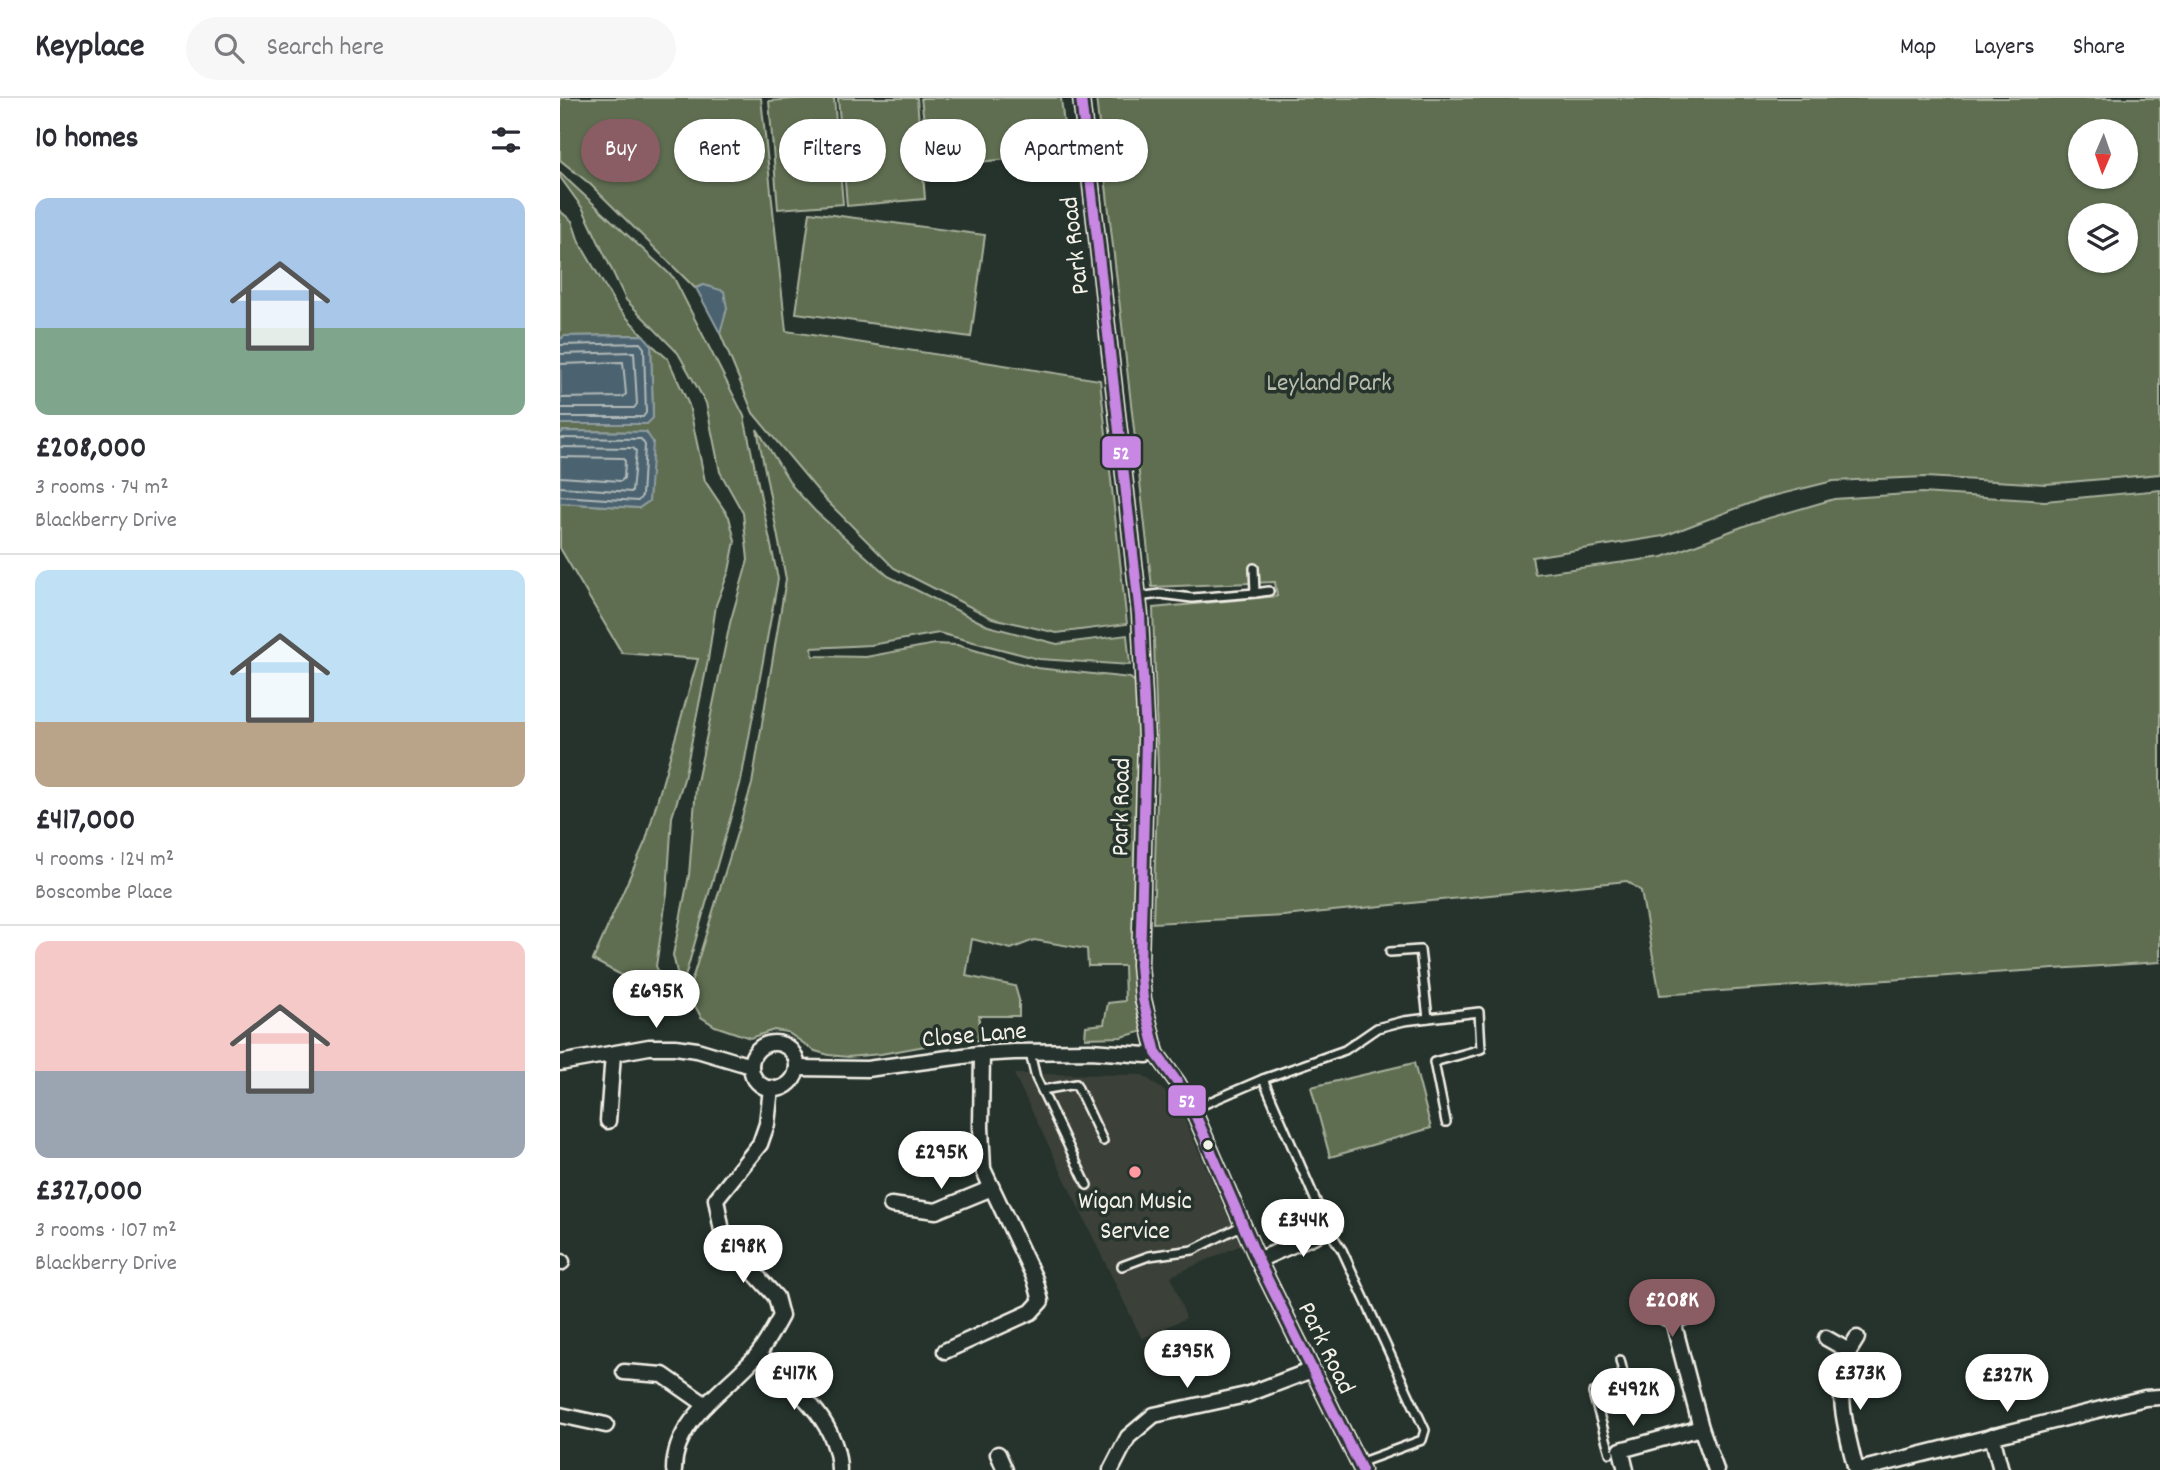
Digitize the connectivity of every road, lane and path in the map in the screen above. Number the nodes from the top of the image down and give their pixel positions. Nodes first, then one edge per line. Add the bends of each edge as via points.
1 (1081, 98) edge
2 (1254, 568) dead end
3 (1269, 592) dead end
4 (1255, 593) junction
5 (1138, 597) junction
6 (1390, 952) dead end
7 (1428, 1018) junction
8 (1030, 1052) junction
9 (1156, 1053) junction
10 (613, 1054) junction
11 (982, 1054) junction
12 (560, 1063) edge
13 (751, 1066) junction
14 (797, 1068) junction
15 (1263, 1079) junction
16 (771, 1088) junction
17 (1042, 1090) junction
18 (610, 1095) junction
19 (626, 1096) dead end
20 (1193, 1109) junction
21 (608, 1121) dead end
22 (1446, 1122) dead end
23 (1103, 1141) dead end
24 (1087, 1185) dead end
25 (992, 1188) junction
26 (891, 1205) dead end
27 (1243, 1225) junction
28 (1331, 1228) junction
29 (1258, 1259) junction
30 (1122, 1266) dead end
31 (1658, 1314) dead end
32 (1688, 1316) dead end
33 (1673, 1321) junction
34 (1826, 1338) dead end
35 (945, 1351) dead end
36 (758, 1354) junction
37 (1620, 1360) dead end
38 (1312, 1370) junction
39 (624, 1372) dead end
40 (2160, 1397) edge
41 (706, 1405) junction
42 (560, 1415) edge
43 (606, 1425) dead end
44 (1701, 1428) junction
45 (1992, 1436) junction
46 (1613, 1452) junction
47 (998, 1454) dead end
48 (1360, 1466) edge
49 (674, 1470) edge
50 (839, 1470) edge
51 (1005, 1470) edge
52 (1111, 1470) edge
53 (1626, 1470) edge
54 (1716, 1470) edge
55 (1858, 1470) edge
56 (2001, 1470) edge

1 - 5 street, Park Road
2 - 4 lane
3 - 4 lane
4 - 5 lane
5 - 9 street, Park Road via 1146,739 1140,965
6 - 7 lane via 1420,950
7 - 15 lane via 1377,1028 1345,1050
7 - 22 lane via 1479,1012 1481,1049 1434,1062
8 - 9 street, Close Lane
8 - 11 street, Close Lane
8 - 17 lane
9 - 20 street, Park Road
10 - 12 street
10 - 13 street via 675,1047
10 - 18 street
11 - 14 street, Close Lane via 867,1069
11 - 25 street via 983,1169
13 - 14 street via 760,1048 774,1043 788,1048
13 - 16 street via 755,1079
14 - 16 street via 786,1086
15 - 20 lane
15 - 28 lane
16 - 36 street via 761,1144 716,1199 730,1246 776,1297 780,1316
17 - 23 lane via 1076,1084
17 - 24 lane
18 - 19 street
18 - 21 street
20 - 27 street, Park Road
25 - 26 street via 936,1211
25 - 35 street via 1041,1301 1031,1312
27 - 29 street, Park Road
27 - 30 lane via 1193,1250 1149,1256
28 - 29 street
28 - 48 lane via 1424,1430 1422,1440
29 - 38 street, Park Road
31 - 33 street
32 - 33 street
33 - 44 street
34 - 55 street via 1853,1345 1842,1378 1841,1405
36 - 41 street
36 - 50 street via 809,1402 832,1436
37 - 46 lane via 1626,1384 1593,1393
38 - 48 street, Park Road
38 - 52 street via 1246,1395 1154,1415 1128,1437
39 - 41 street via 663,1375
40 - 45 street
41 - 49 street via 684,1433
42 - 43 street
44 - 46 street
44 - 54 street
45 - 55 street
45 - 56 street
46 - 53 street
47 - 51 street

